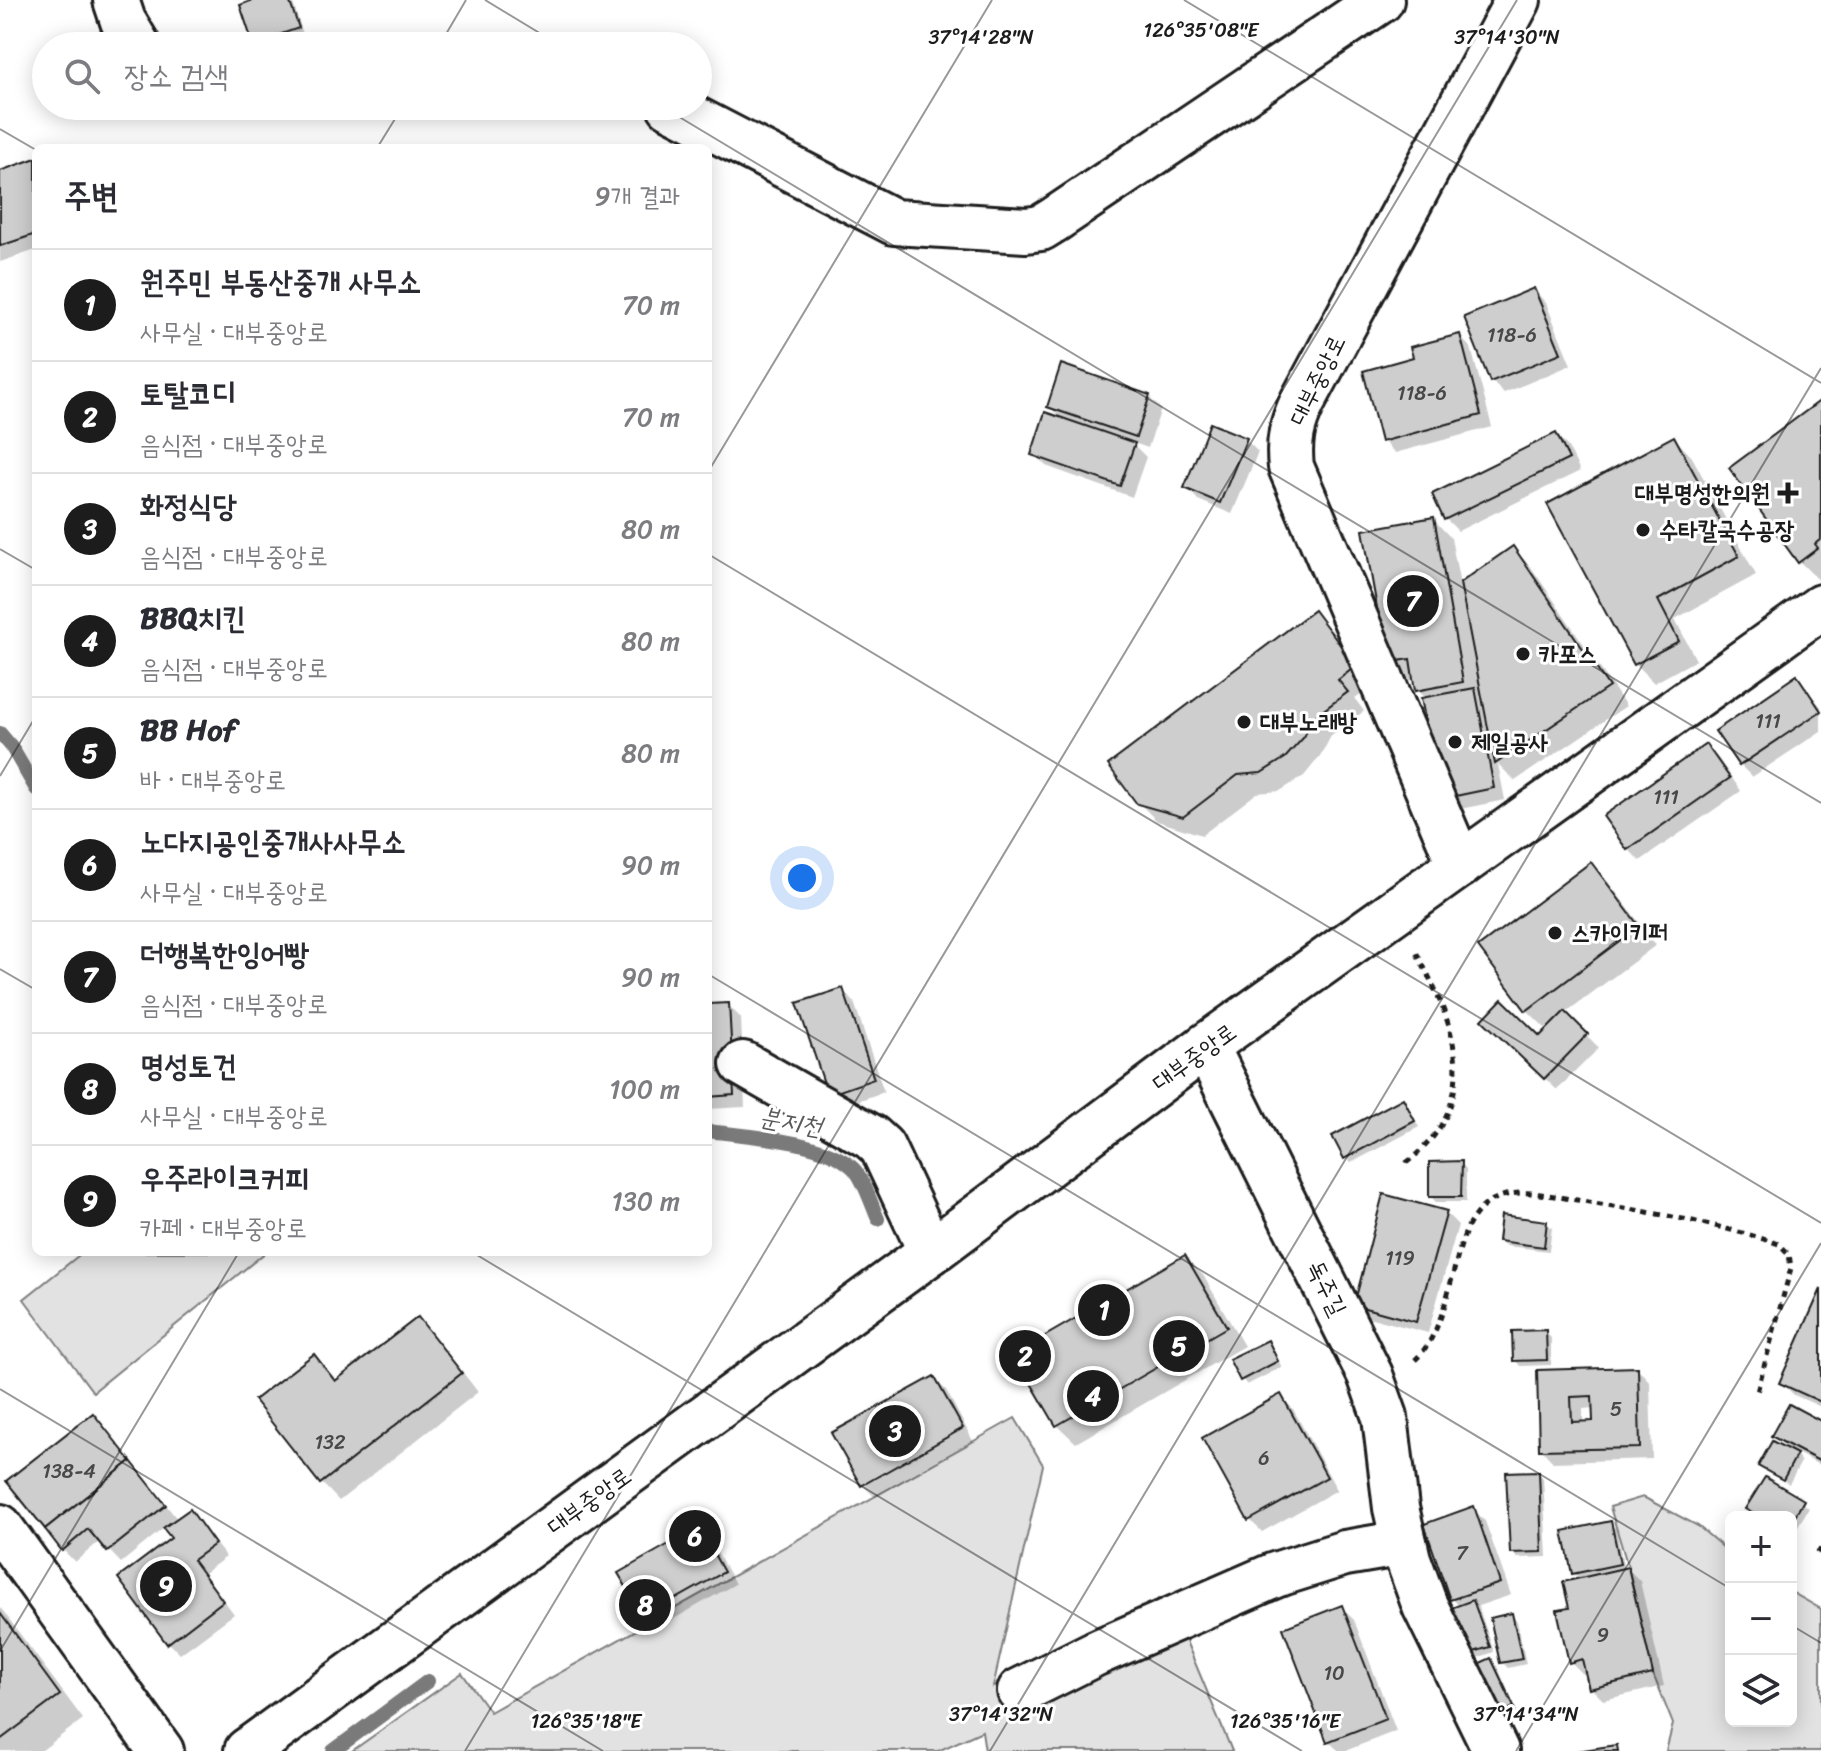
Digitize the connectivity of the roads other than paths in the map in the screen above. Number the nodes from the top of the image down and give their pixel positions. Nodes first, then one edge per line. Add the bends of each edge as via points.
1 (116, 0) edge
2 (1381, 0) edge
3 (1518, 0) edge
4 (130, 32) edge
5 (697, 120) edge
6 (1821, 607) edge
7 (1460, 865) junction
8 (1206, 1046) junction
9 (743, 1064) dead end
10 (931, 1252) junction
11 (0, 1527) edge
12 (1404, 1543) junction
13 (1020, 1691) dead end
14 (161, 1751) edge
15 (247, 1751) edge
16 (1496, 1751) edge

1 - 4 street
2 - 5 street via 1041,228 894,222
3 - 7 street, 대부중앙로 via 1303,401 1288,445 1291,467
6 - 7 street, 대부중앙로
7 - 8 street, 대부중앙로
8 - 10 street, 대부중앙로
8 - 12 street, 독주길 via 1370,1375 1385,1417
9 - 10 street via 882,1147
10 - 15 street, 대부중앙로
11 - 14 street
12 - 13 street via 1323,1558 1275,1575
12 - 16 street, 독주길 via 1425,1606

